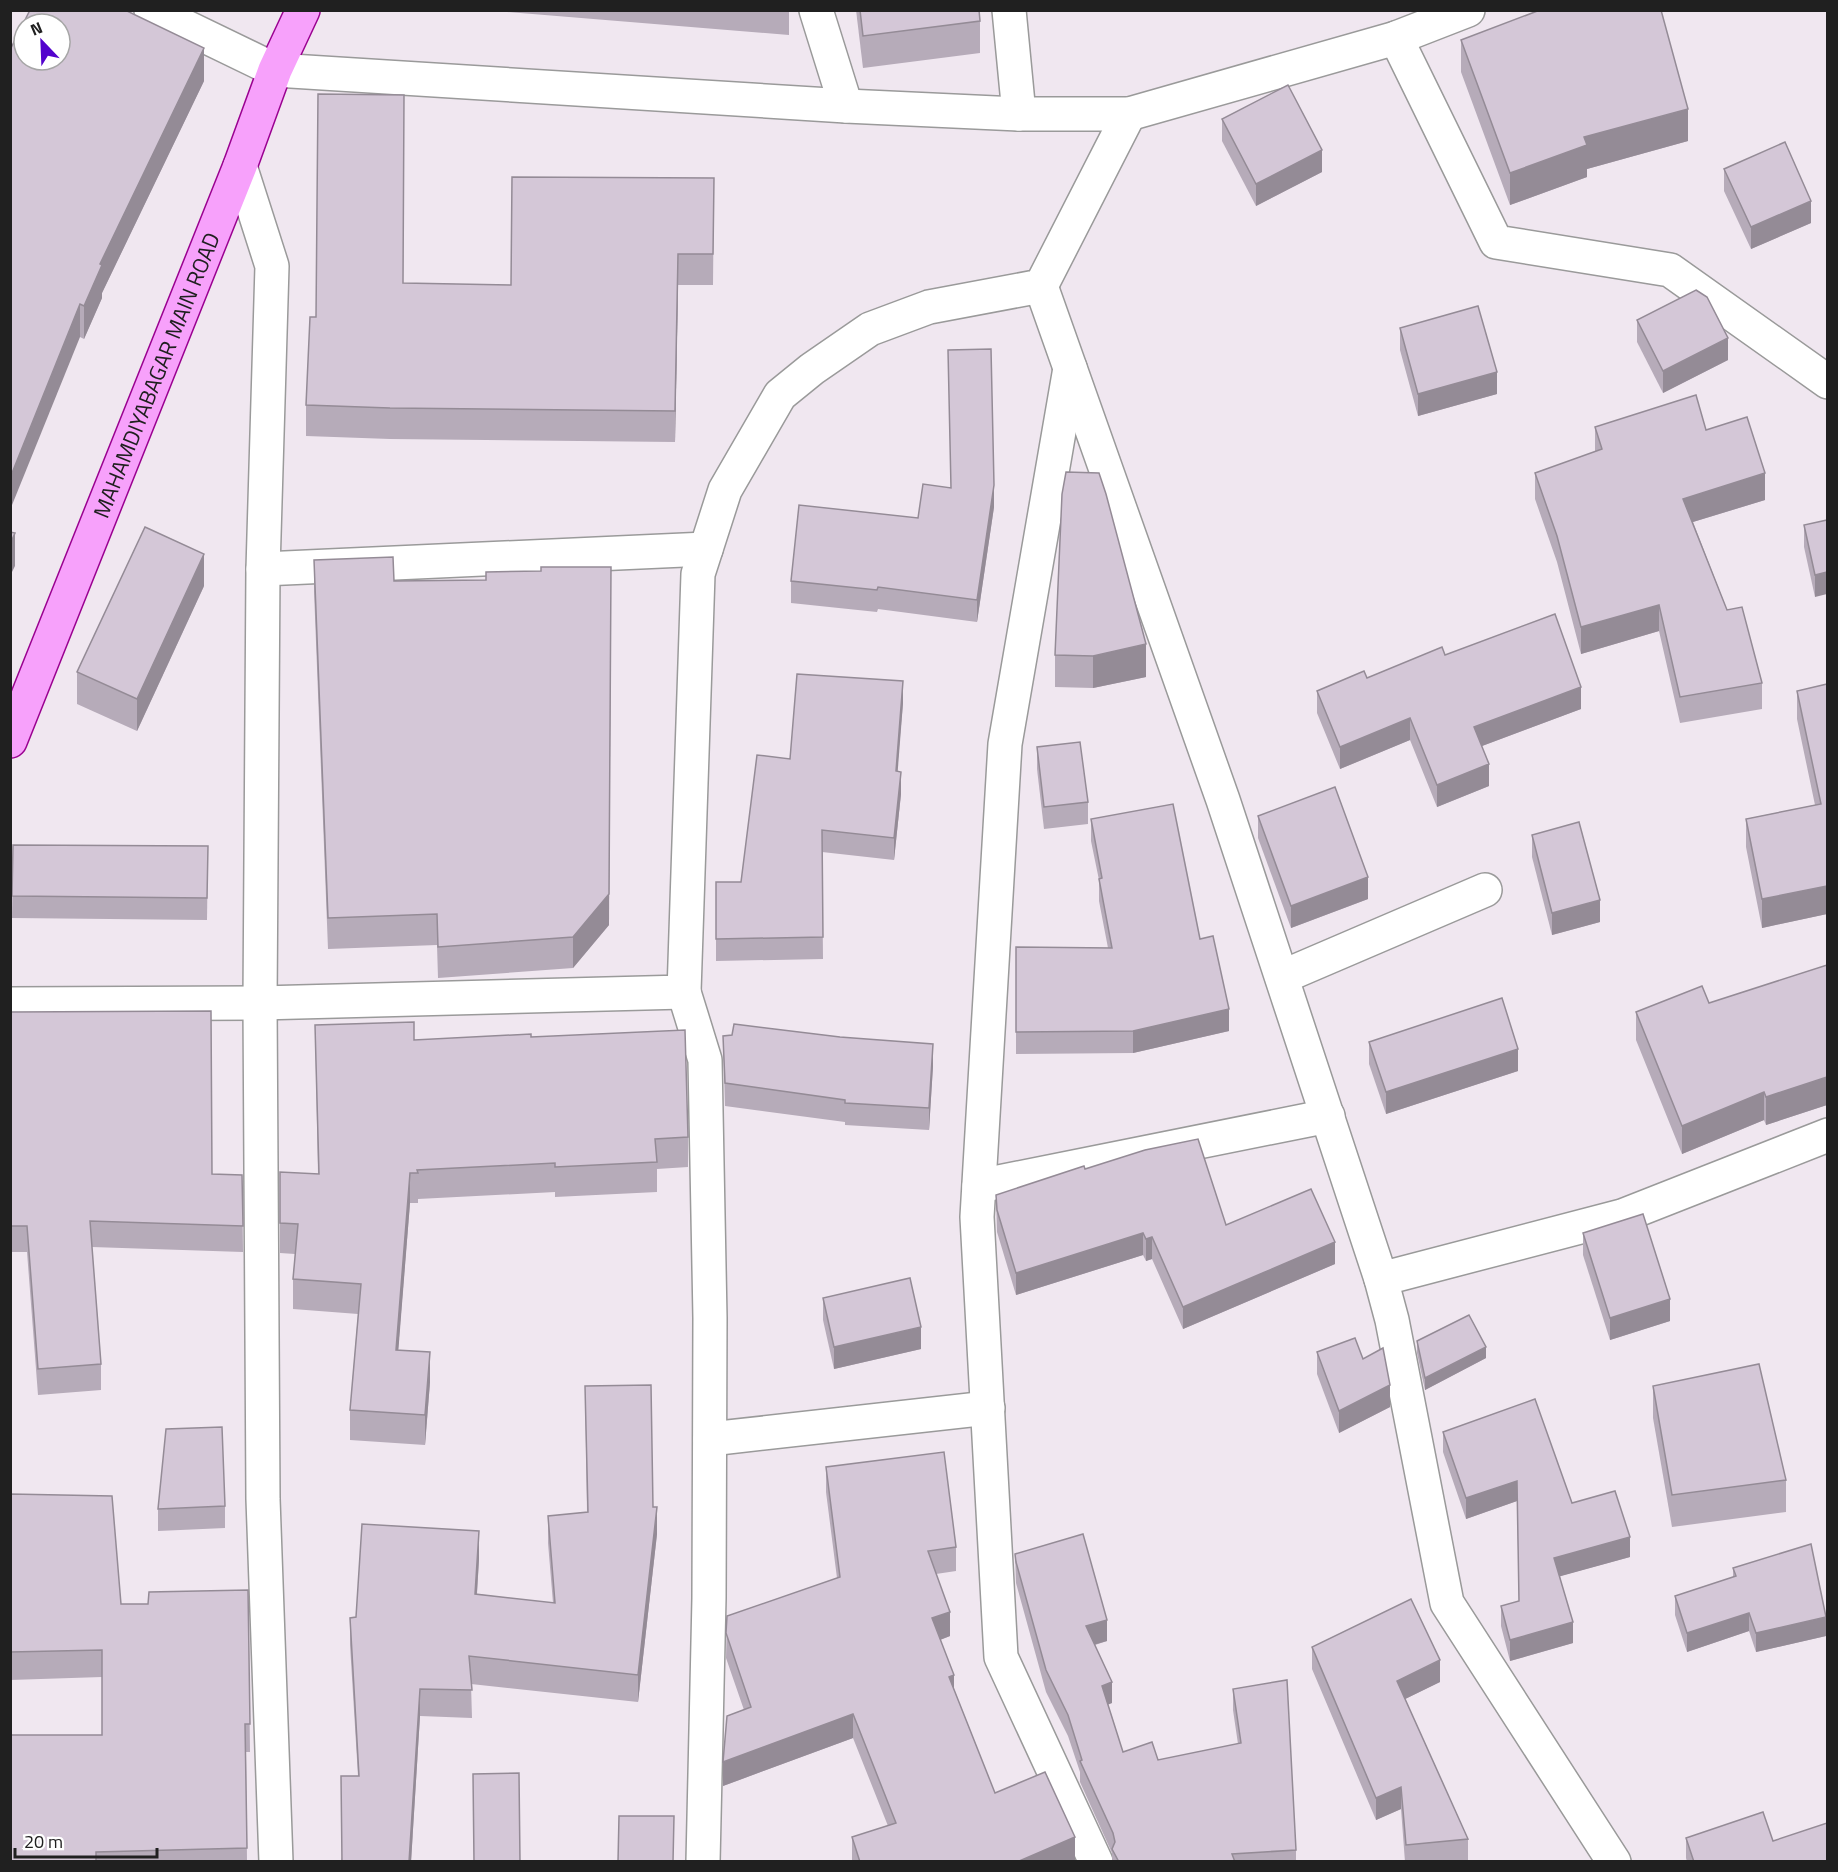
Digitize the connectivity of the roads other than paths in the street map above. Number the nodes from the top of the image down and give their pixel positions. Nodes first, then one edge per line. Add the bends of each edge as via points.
1 (151, 10) edge
2 (303, 10) edge
3 (816, 10) edge
4 (1009, 10) edge
5 (1468, 10) edge
6 (1396, 38) junction
7 (275, 70) junction
8 (846, 106) junction
9 (1019, 114) junction
10 (1129, 114) junction
11 (240, 166) junction
12 (1041, 286) junction
13 (1070, 366) junction
14 (1827, 382) edge
15 (706, 549) junction
16 (263, 569) junction
17 (10, 741) edge
18 (1485, 890) dead end
19 (1282, 977) junction
20 (684, 992) junction
21 (260, 1003) junction
22 (10, 1004) edge
23 (1328, 1116) junction
24 (1827, 1134) edge
25 (979, 1186) junction
26 (1381, 1279) junction
27 (988, 1408) junction
28 (710, 1439) junction
29 (276, 1862) edge
30 (703, 1862) edge
31 (1096, 1862) edge
32 (1614, 1862) edge

1 - 7 street
2 - 7 main road, MAHAMDIYABAGAR MAIN ROAD
3 - 8 street
4 - 9 street
5 - 6 street
6 - 10 street
6 - 14 street via 1496,242 1670,270
7 - 8 street
7 - 11 main road, MAHAMDIYABAGAR MAIN ROAD
8 - 9 street
9 - 10 street
10 - 12 street
11 - 16 street via 272,266
11 - 17 main road, MAHAMDIYABAGAR MAIN ROAD
12 - 13 street
12 - 15 street via 929,307 870,329 812,369 780,395 756,434 725,490
13 - 19 street via 1220,789
13 - 25 street via 1005,744
15 - 16 street
15 - 20 street via 698,574
16 - 21 street
18 - 19 street
19 - 23 street
20 - 21 street
20 - 28 street via 705,1060
21 - 22 street
21 - 29 street via 263,1499
23 - 25 street
23 - 26 street
24 - 26 street via 1622,1216
25 - 27 street via 977,1217
26 - 32 street via 1447,1603
27 - 28 street
27 - 31 street via 1001,1657
28 - 30 street

